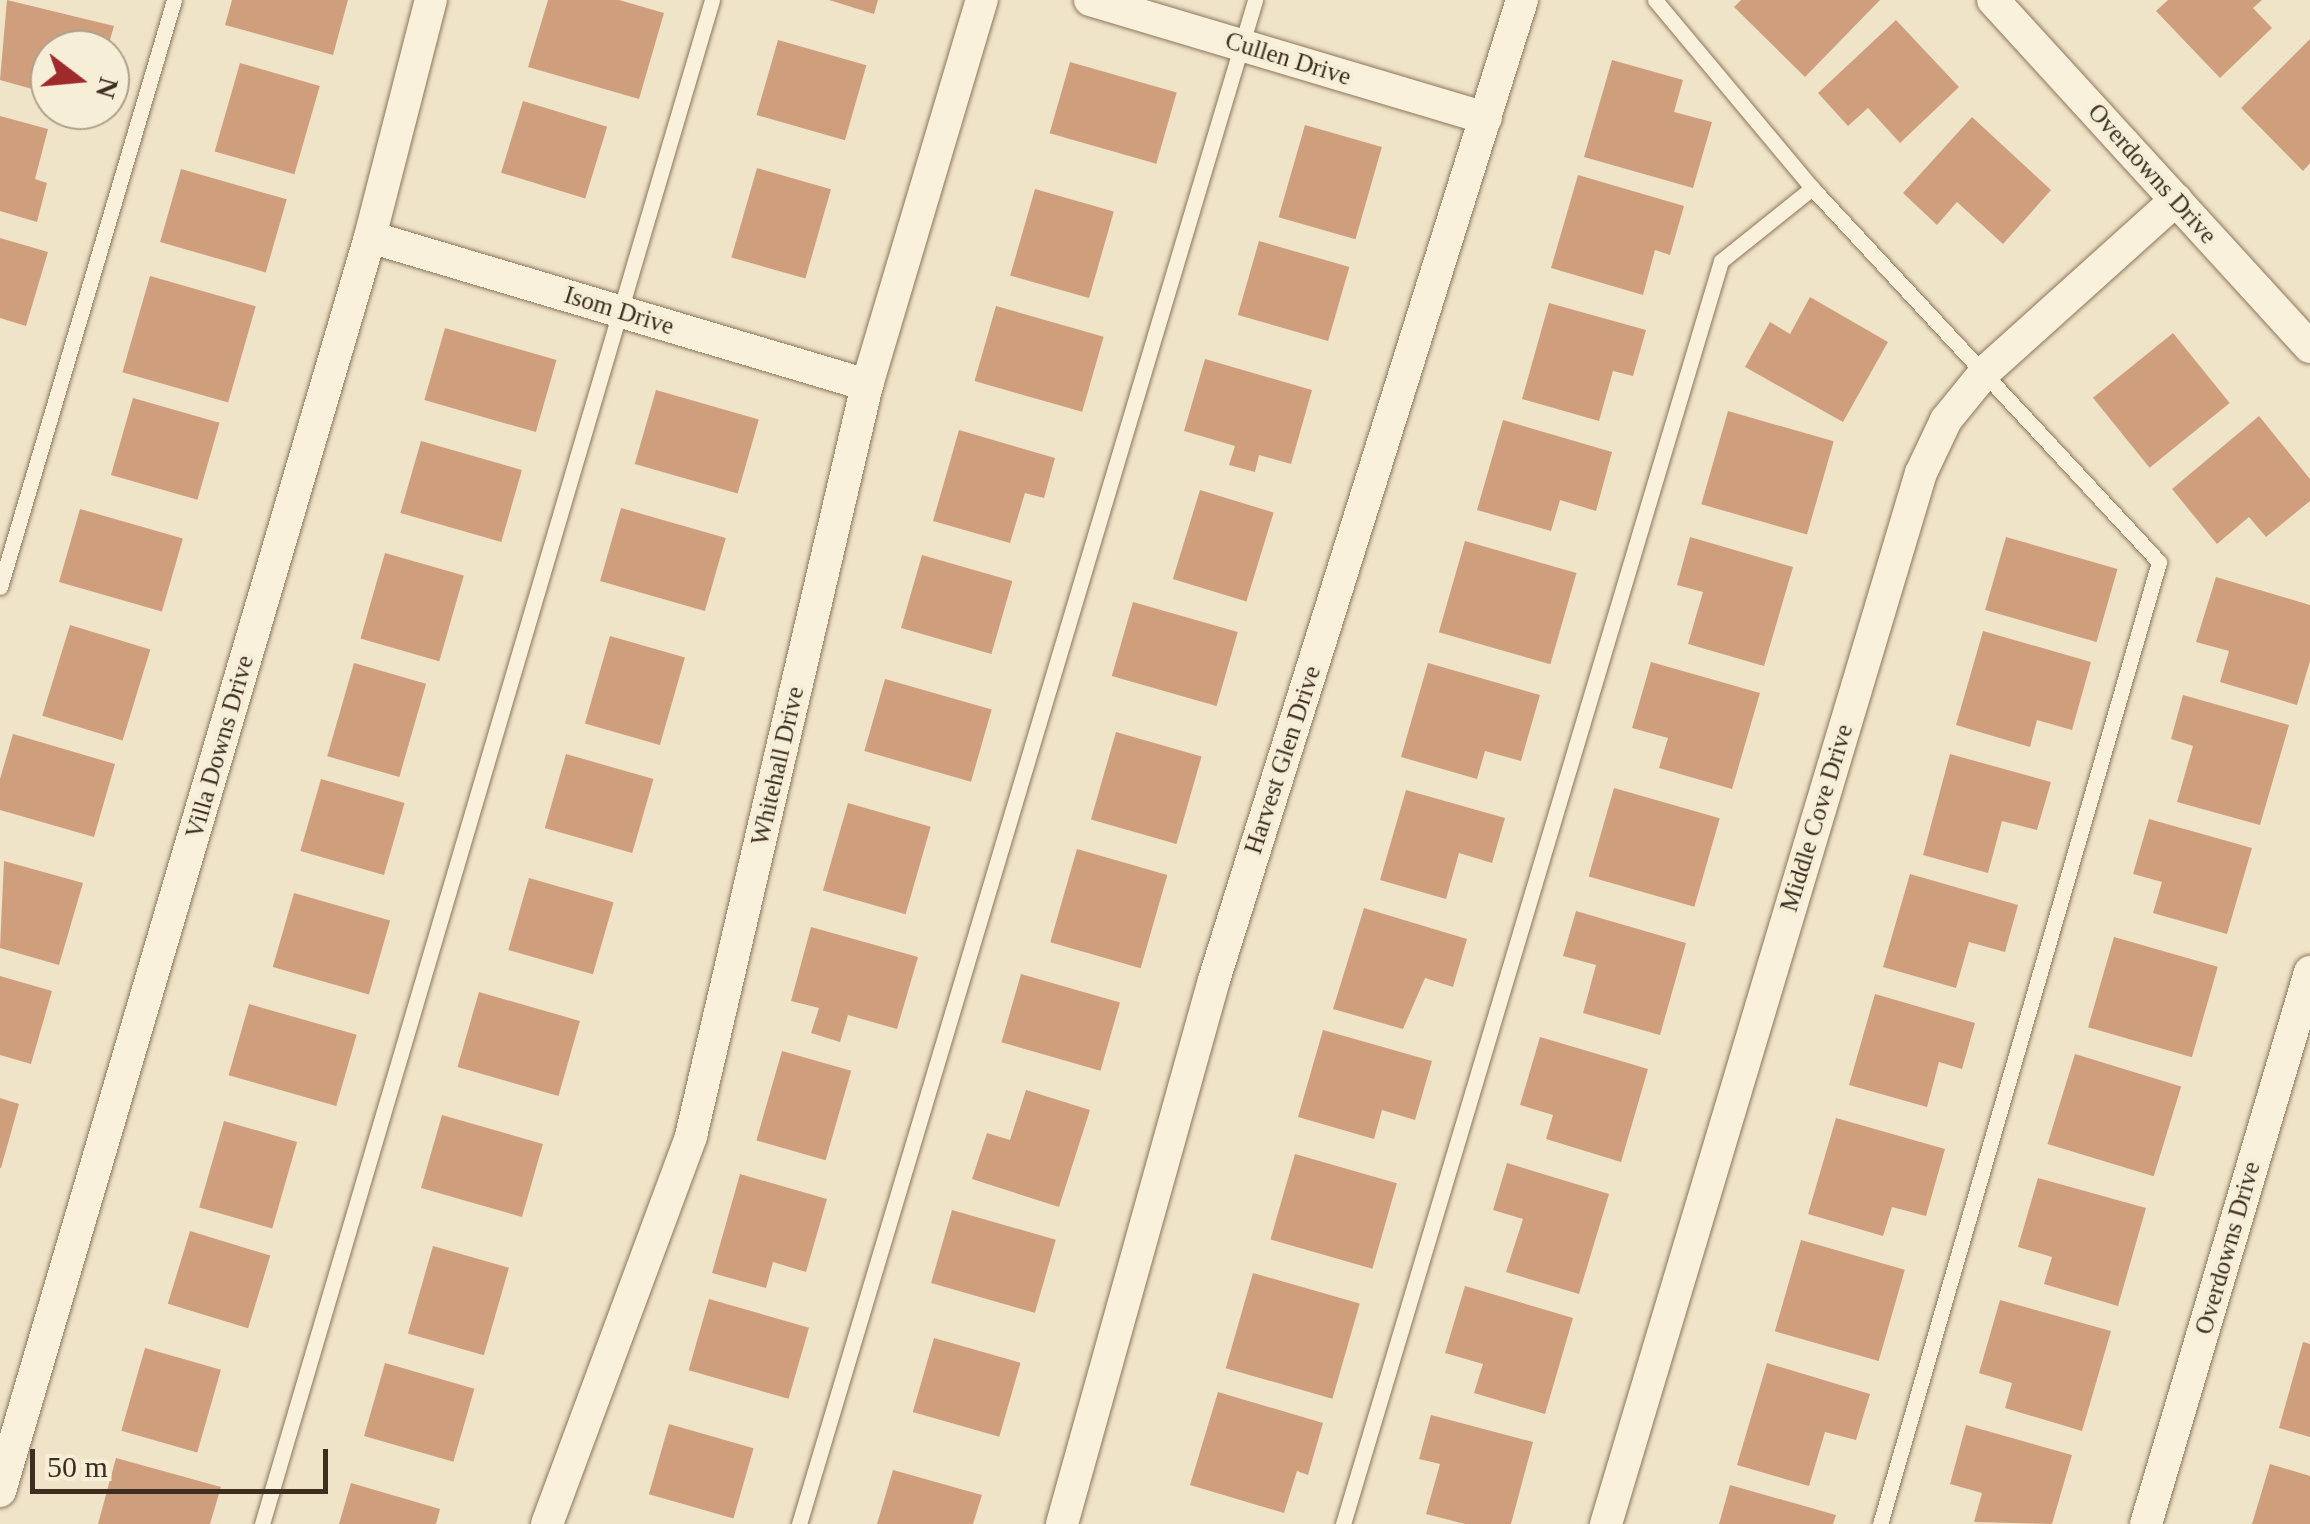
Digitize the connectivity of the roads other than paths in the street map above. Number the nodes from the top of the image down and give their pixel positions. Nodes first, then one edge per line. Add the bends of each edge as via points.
1 (174, 0) edge
2 (431, 0) edge
3 (712, 0) edge
4 (982, 0) edge
5 (1090, 0) edge
6 (1255, 0) edge
7 (1522, 0) edge
8 (1655, 0) edge
9 (1994, 0) edge
10 (1240, 45) junction
11 (1486, 118) junction
12 (1812, 188) junction
13 (2176, 200) junction
14 (370, 237) junction
15 (624, 313) junction
16 (2310, 347) edge
17 (1986, 371) junction
18 (867, 386) junction
19 (0, 587) edge
20 (2310, 972) edge
21 (0, 1491) edge
22 (262, 1524) edge
23 (547, 1524) edge
24 (799, 1524) edge
25 (1062, 1524) edge
26 (1342, 1524) edge
27 (1606, 1524) edge
28 (1880, 1524) edge
29 (2146, 1524) edge

1 - 19 lane
2 - 14 street, Villa Downs Drive
3 - 15 lane
4 - 18 street, Whitehall Drive
5 - 10 street, Cullen Drive
6 - 10 lane
7 - 11 street, Harvest Glen Drive
8 - 12 lane
9 - 13 street, Overdowns Drive
10 - 11 street, Cullen Drive
10 - 24 lane
11 - 25 street, Harvest Glen Drive via 1214,980
12 - 17 lane
12 - 26 lane via 1722,261
13 - 16 street, Overdowns Drive
13 - 17 street, Middle Cove Drive
14 - 15 street, Isom Drive
14 - 21 street, Villa Downs Drive
15 - 18 street, Isom Drive
15 - 22 lane
17 - 27 street, Middle Cove Drive via 1946,420 1921,473
17 - 28 lane via 2159,562
18 - 23 street, Whitehall Drive via 691,1136
20 - 29 street, Overdowns Drive

